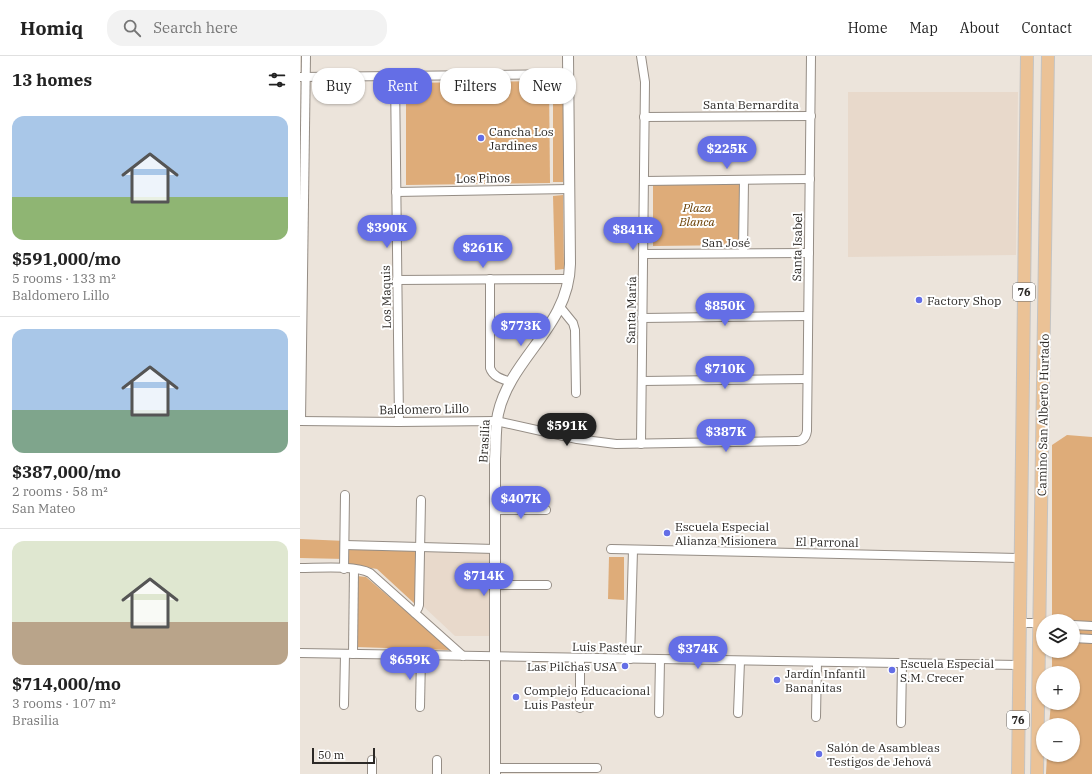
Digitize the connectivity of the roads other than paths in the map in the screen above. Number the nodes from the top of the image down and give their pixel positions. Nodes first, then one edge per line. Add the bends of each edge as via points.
1 (306, 56) edge
2 (568, 56) edge
3 (641, 56) edge
4 (811, 56) edge
5 (1027, 56) edge
6 (1048, 56) edge
7 (568, 68) edge
8 (519, 75) edge
9 (373, 76) edge
10 (432, 76) edge
11 (303, 77) edge
12 (395, 104) edge
13 (569, 104) edge
14 (811, 116) junction
15 (644, 117) junction
16 (810, 179) junction
17 (744, 180) junction
18 (644, 181) junction
19 (570, 189) junction
20 (396, 192) junction
21 (809, 253) junction
22 (643, 254) junction
23 (743, 254) junction
24 (490, 279) junction
25 (569, 279) junction
26 (397, 280) junction
27 (301, 290) edge
28 (560, 307) junction
29 (808, 316) junction
30 (642, 318) junction
31 (807, 379) junction
32 (642, 381) junction
33 (511, 382) junction
34 (576, 393) dead end
35 (301, 421) edge
36 (496, 421) junction
37 (399, 422) junction
38 (804, 438) joint
39 (641, 444) junction
40 (345, 495) dead end
41 (421, 500) dead end
42 (495, 510) junction
43 (546, 510) dead end
44 (344, 545) junction
45 (420, 547) junction
46 (495, 549) junction
47 (611, 549) dead end
48 (633, 550) junction
49 (1020, 558) junction
50 (300, 568) edge
51 (344, 569) junction
52 (354, 569) junction
53 (547, 584) dead end
54 (495, 585) junction
55 (414, 612) junction
56 (1041, 614) edge
57 (1020, 622) junction
58 (1036, 623) edge
59 (1080, 625) edge
60 (1092, 626) edge
61 (1080, 638) edge
62 (1092, 639) edge
63 (300, 653) edge
64 (349, 654) junction
65 (1036, 655) edge
66 (421, 656) junction
67 (463, 656) junction
68 (495, 657) junction
69 (580, 658) junction
70 (630, 659) junction
71 (660, 660) junction
72 (740, 661) junction
73 (817, 662) junction
74 (902, 663) junction
75 (1019, 665) junction
76 (1036, 681) edge
77 (344, 705) dead end
78 (420, 707) dead end
79 (580, 708) dead end
80 (1038, 710) edge
81 (659, 713) dead end
82 (738, 713) dead end
83 (816, 717) dead end
84 (901, 722) dead end
85 (372, 760) dead end
86 (437, 760) dead end
87 (597, 768) dead end
88 (495, 771) edge
89 (372, 774) edge
90 (437, 774) edge
91 (1018, 774) edge
92 (1038, 774) edge

1 - 11 street
2 - 7 street, Brasilia
3 - 15 street, Santa María via 644,76
4 - 14 street, Santa Isabel
5 - 49 main road, Camino San Alberto Hurtado / 76
6 - 56 main road, Camino San Alberto Hurtado / 76
8 - 10 street
9 - 11 street
11 - 27 street
12 - 20 street, Los Maquis
13 - 19 street, Brasilia
14 - 15 street, Santa Bernardita
14 - 16 street, Santa Isabel
15 - 18 street, Santa María
16 - 17 street
16 - 21 street, Santa Isabel
17 - 18 street
17 - 23 street
18 - 22 street, Santa María
19 - 20 street, Los Pinos
19 - 25 street, Brasilia
20 - 26 street, Los Maquis
21 - 23 street, San José
21 - 29 street, Santa Isabel
22 - 23 street, San José
22 - 30 street, Santa María
24 - 25 street
24 - 26 street
24 - 33 street via 491,370 494,375
25 - 28 street, Brasilia
26 - 37 street, Los Maquis
27 - 35 street
28 - 33 street, Brasilia
28 - 34 street via 573,323 575,330
29 - 30 street
29 - 31 street, Santa Isabel
30 - 32 street, Santa María
31 - 32 street
31 - 38 street, Santa Isabel via 807,431
32 - 39 street, Santa María
33 - 36 street, Brasilia via 500,405
35 - 37 street, Baldomero Lillo
36 - 37 street, Baldomero Lillo
36 - 39 street, Baldomero Lillo via 591,442
36 - 42 street, Brasilia
38 - 39 street, Baldomero Lillo via 797,442
40 - 44 street
41 - 45 street
42 - 43 street
42 - 46 street, Brasilia
44 - 45 street
44 - 51 street
45 - 46 street
45 - 55 street via 419,605
46 - 54 street, Brasilia
47 - 48 street, El Parronal
48 - 49 street, El Parronal
48 - 70 street
49 - 57 main road, Camino San Alberto Hurtado / 76
50 - 51 street
51 - 52 street
52 - 55 street via 370,573
52 - 64 street
53 - 54 street
54 - 68 street, Brasilia
55 - 67 street
57 - 58 street
57 - 75 main road, Camino San Alberto Hurtado / 76
59 - 60 street
61 - 62 street
63 - 64 street, Luis Pasteur
64 - 66 street, Luis Pasteur
64 - 77 street
65 - 75 main road
66 - 67 street, Luis Pasteur
66 - 78 street
67 - 68 street, Luis Pasteur
68 - 69 street, Luis Pasteur
68 - 88 street, Brasilia
69 - 70 street, Luis Pasteur
69 - 79 street
70 - 71 street, Luis Pasteur
71 - 72 street, Luis Pasteur
71 - 81 street
72 - 73 street, Luis Pasteur
72 - 82 street
73 - 74 street, Luis Pasteur
73 - 83 street
74 - 75 street, Luis Pasteur
74 - 84 street
75 - 76 main road
75 - 91 main road, Camino San Alberto Hurtado / 76
80 - 92 main road, Camino San Alberto Hurtado / 76
85 - 89 street
86 - 90 street
87 - 88 street

